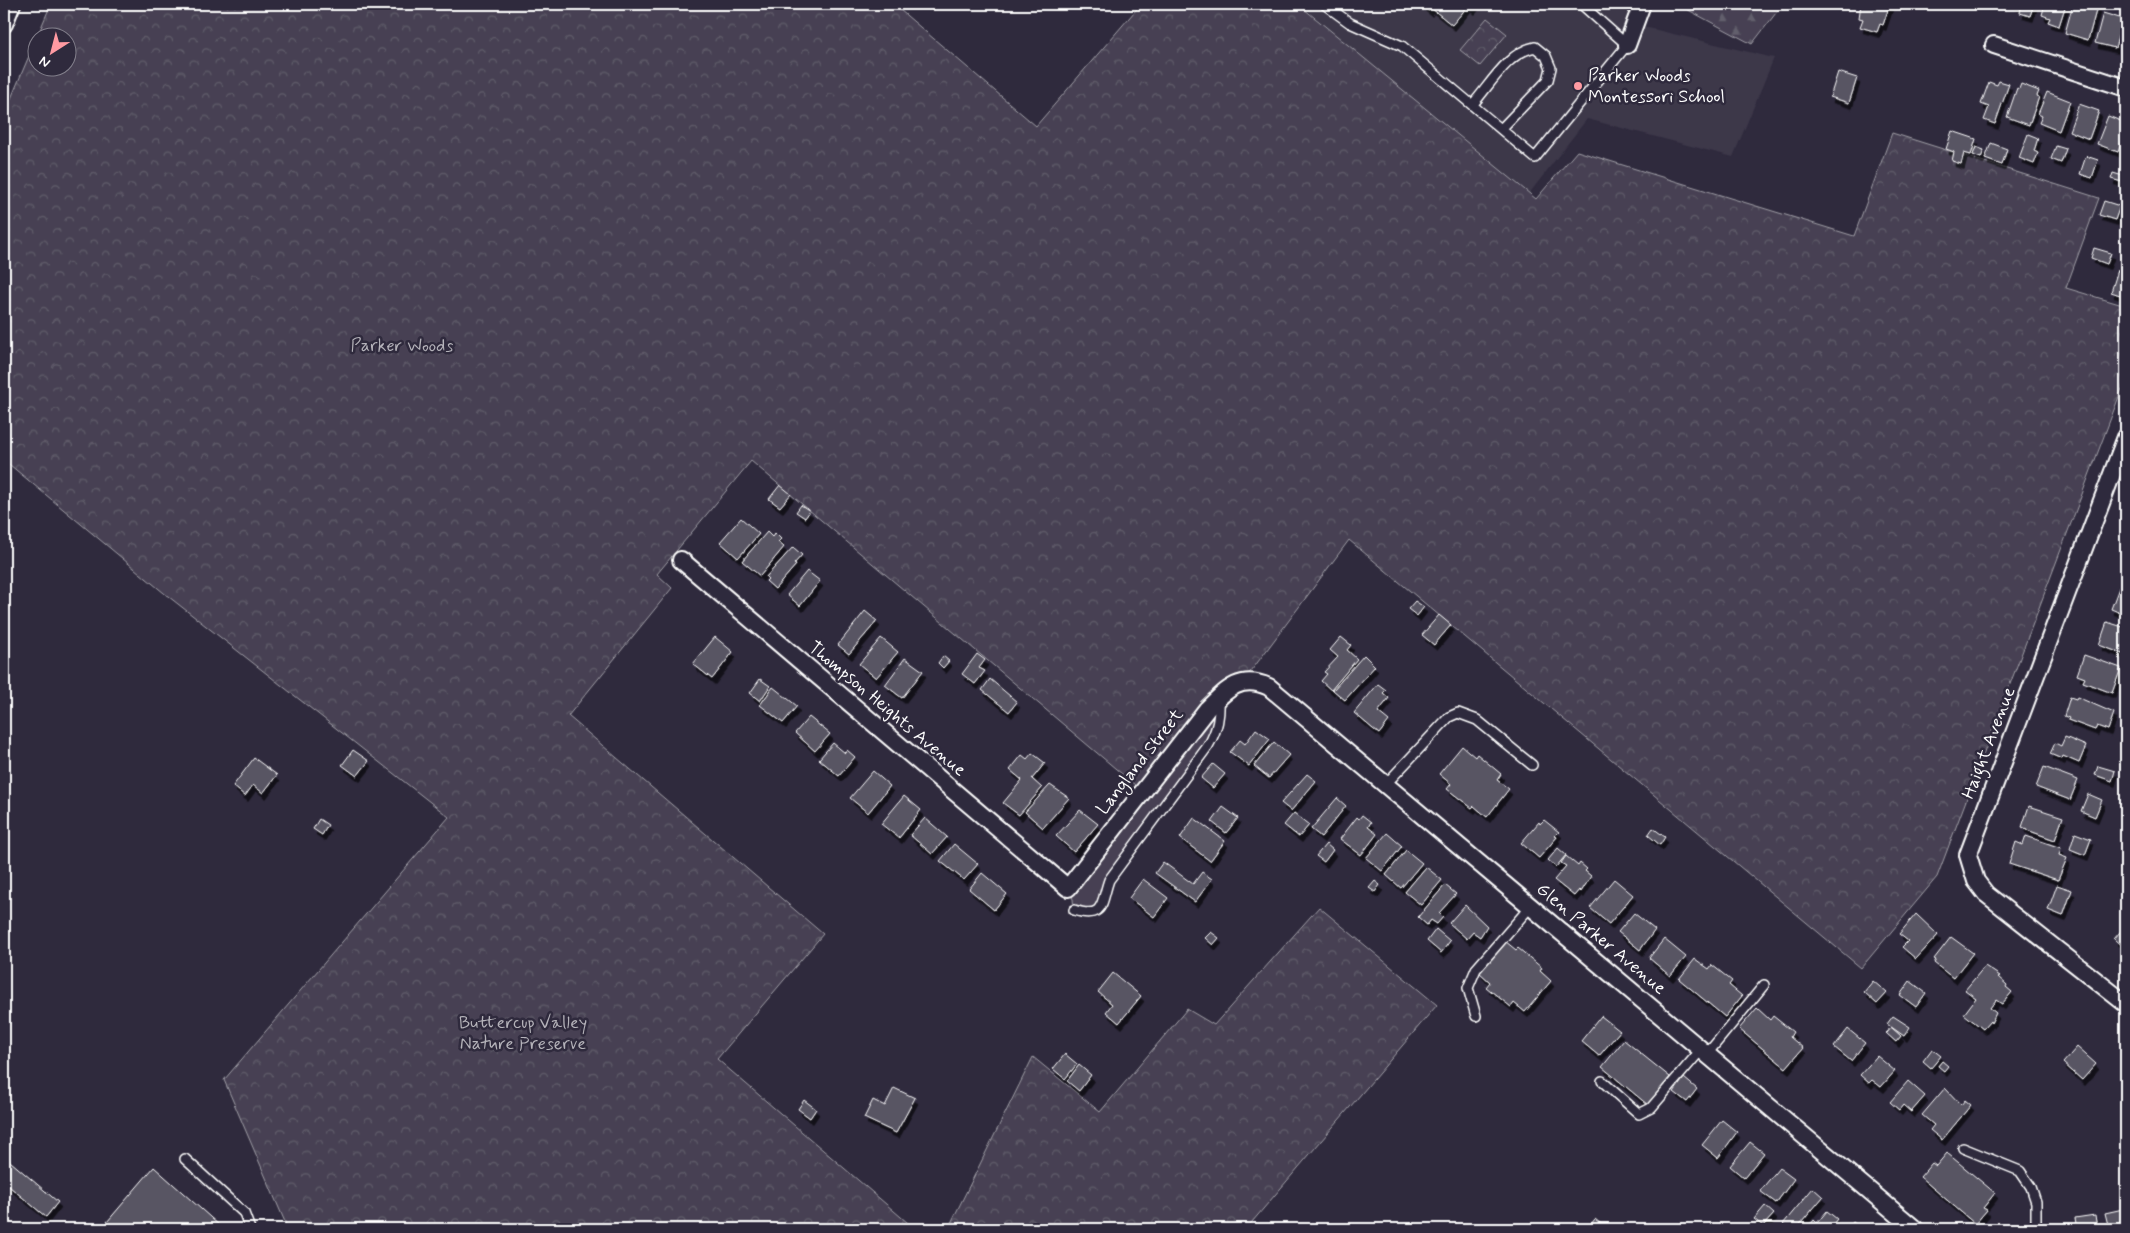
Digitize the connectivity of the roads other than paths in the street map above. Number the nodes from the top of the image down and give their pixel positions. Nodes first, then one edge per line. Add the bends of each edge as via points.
1 (12, 4) edge
2 (1324, 4) edge
3 (1581, 4) edge
4 (1642, 4) edge
5 (4, 24) edge
6 (1627, 45) junction
7 (1994, 45) dead end
8 (2126, 88) edge
9 (1473, 104) junction
10 (1501, 129) junction
11 (2126, 437) edge
12 (681, 560) dead end
13 (1259, 682) joint
14 (1220, 696) junction
15 (1532, 765) dead end
16 (1386, 784) junction
17 (1068, 888) joint
18 (1531, 906) junction
19 (1074, 910) dead end
20 (1764, 985) dead end
21 (2126, 1004) edge
22 (1476, 1016) dead end
23 (1704, 1052) junction
24 (1602, 1081) dead end
25 (1963, 1148) dead end
26 (185, 1159) dead end
27 (250, 1229) edge
28 (1915, 1229) edge
29 (2036, 1229) edge

1 - 5 street
2 - 9 lane via 1350,23 1402,46
3 - 6 lane
4 - 6 street
6 - 10 lane via 1535,158
7 - 8 street
9 - 10 lane
9 - 10 lane via 1513,57 1525,49 1534,47 1546,56 1551,68 1548,80
11 - 21 street, Haight Avenue via 1968,855 1976,881 1986,894
12 - 17 street, Thompson Heights Avenue
13 - 14 street, Langland Street via 1238,684
13 - 16 street, Glen Parker Avenue via 1277,692
14 - 17 street, Langland Street
14 - 19 lane via 1216,732 1109,880 1099,910 1088,915
15 - 16 lane via 1477,720 1458,713 1449,717
16 - 18 street, Glen Parker Avenue
18 - 22 lane via 1476,968 1468,988
18 - 23 street, Glen Parker Avenue
20 - 23 lane
23 - 24 lane via 1652,1108 1639,1114
23 - 28 street, Glen Parker Avenue
25 - 29 lane via 2020,1171 2036,1202
26 - 27 lane via 244,1213

